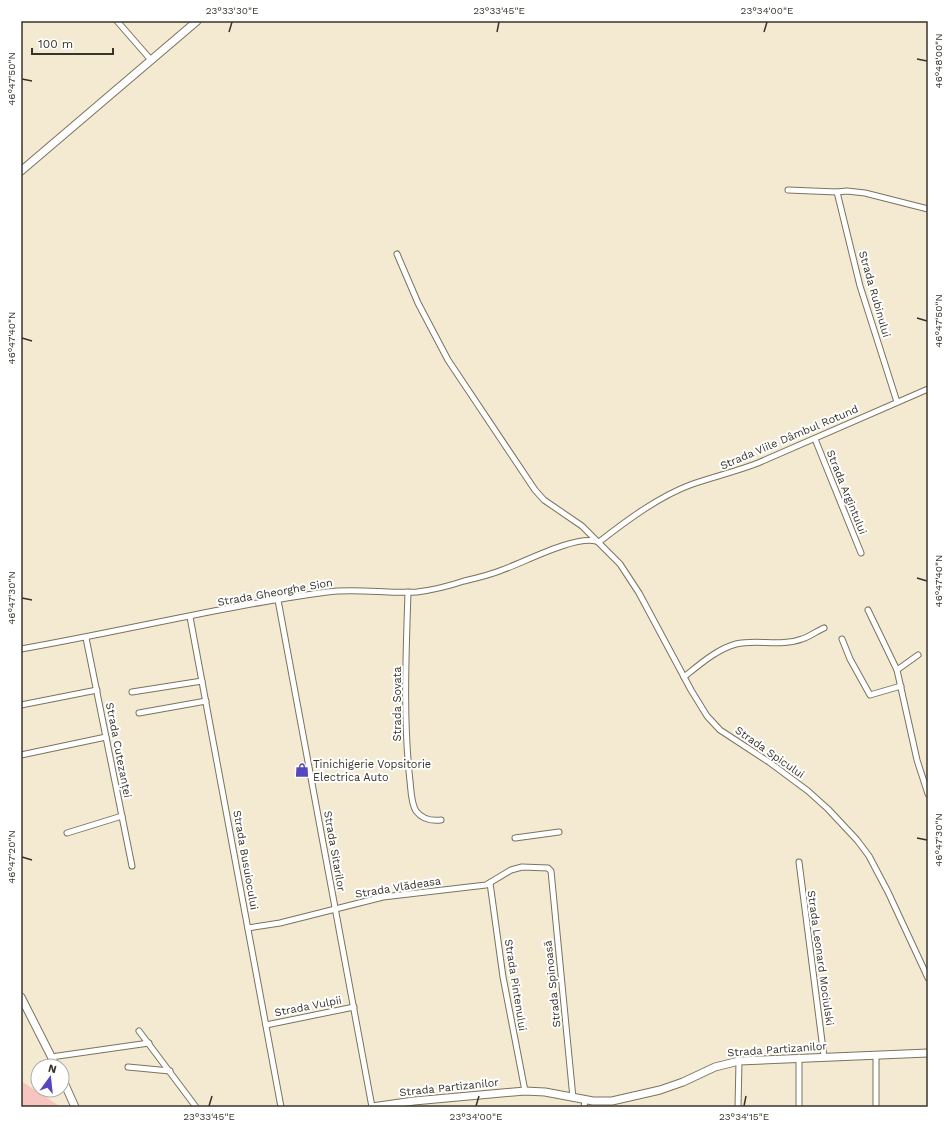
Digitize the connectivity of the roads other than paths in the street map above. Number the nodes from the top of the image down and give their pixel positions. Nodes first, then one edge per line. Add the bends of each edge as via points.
1 (117, 21) edge
2 (197, 21) edge
3 (151, 60) junction
4 (21, 171) edge
5 (788, 190) dead end
6 (837, 192) junction
7 (928, 209) edge
8 (397, 254) dead end
9 (928, 390) edge
10 (897, 402) junction
11 (815, 439) junction
12 (599, 542) junction
13 (861, 553) dead end
14 (408, 592) junction
15 (278, 600) junction
16 (868, 610) dead end
17 (190, 617) junction
18 (824, 628) dead end
19 (86, 638) junction
20 (842, 638) dead end
21 (21, 649) edge
22 (918, 655) dead end
23 (897, 670) junction
24 (684, 677) junction
25 (202, 681) junction
26 (901, 686) junction
27 (97, 690) junction
28 (132, 692) dead end
29 (206, 701) junction
30 (21, 705) edge
31 (139, 713) dead end
32 (106, 737) junction
33 (21, 755) edge
34 (928, 794) edge
35 (122, 816) junction
36 (441, 820) dead end
37 (559, 832) dead end
38 (67, 833) dead end
39 (515, 838) dead end
40 (799, 862) dead end
41 (132, 866) dead end
42 (550, 868) joint
43 (490, 883) junction
44 (335, 909) junction
45 (248, 928) junction
46 (928, 978) edge
47 (22, 1000) edge
48 (354, 1007) junction
49 (266, 1025) junction
50 (139, 1031) dead end
51 (149, 1042) junction
52 (928, 1053) edge
53 (876, 1055) junction
54 (51, 1057) joint
55 (800, 1057) junction
56 (824, 1057) junction
57 (739, 1061) junction
58 (128, 1067) dead end
59 (170, 1071) junction
60 (525, 1091) junction
61 (70, 1096) edge
62 (573, 1098) junction
63 (585, 1103) edge
64 (387, 1106) edge
65 (75, 1107) edge
66 (196, 1107) edge
67 (281, 1107) edge
68 (372, 1107) edge
69 (738, 1107) edge
70 (799, 1107) edge
71 (876, 1107) edge

1 - 3 street
2 - 3 street
3 - 4 street
5 - 6 street
6 - 7 street via 865,193
6 - 10 street, Strada Rubinului via 860,286
8 - 12 street, Strada Spicului via 418,303 448,360 535,490 544,500 576,521
9 - 10 street, Strada Viile Dâmbul Rotund
10 - 11 street, Strada Viile Dâmbul Rotund
11 - 12 street, Strada Viile Dâmbul Rotund via 730,474 696,483 673,493 615,529
11 - 13 street, Strada Argintului
12 - 14 street, Strada Gheorghe Sion via 584,541 562,546 501,571 433,590
12 - 24 street, Strada Spicului via 628,575
14 - 15 street, Strada Gheorghe Sion via 329,592
14 - 36 street, Strada Sovata via 406,723 412,798 416,811 421,816
15 - 17 street, Strada Gheorghe Sion
15 - 44 street, Strada Sitarilor
16 - 23 street
17 - 19 street, Strada Gheorghe Sion
17 - 25 street, Strada Busuiocului
18 - 24 street via 790,642 731,645
19 - 21 street, Strada Gheorghe Sion
19 - 27 street, Strada Cutezanței
20 - 26 street via 850,659 870,695
22 - 23 street
23 - 26 street
24 - 46 street, Strada Spicului via 707,716 720,730 808,791 857,840 885,886
25 - 28 street
25 - 29 street, Strada Busuiocului
26 - 34 street via 917,760
27 - 30 street
27 - 32 street, Strada Cutezanței
29 - 31 street
29 - 45 street, Strada Busuiocului
32 - 33 street
32 - 35 street, Strada Cutezanței
35 - 38 street
35 - 41 street, Strada Cutezanței
37 - 39 street
40 - 56 street, Strada Leonard Mociulski
42 - 43 street, Strada Vlădeasa via 516,868
42 - 62 street, Strada Spinoasă
43 - 44 street, Strada Vlădeasa via 383,897
43 - 60 street, Strada Pintenului via 503,976
44 - 45 street, Strada Vlădeasa
44 - 48 street, Strada Sitarilor
45 - 49 street, Strada Busuiocului
47 - 54 street
48 - 49 street, Strada Vulpii
48 - 68 street, Strada Sitarilor
49 - 67 street, Strada Busuiocului
50 - 51 street
51 - 54 street
51 - 59 street
52 - 53 street, Strada Partizanilor
53 - 56 street, Strada Partizanilor
53 - 71 street
55 - 56 street, Strada Partizanilor
55 - 57 street, Strada Partizanilor
55 - 70 street
57 - 63 street, Strada Partizanilor via 715,1067 660,1090
57 - 69 street
58 - 59 street
59 - 66 street
60 - 62 street, Strada Partizanilor
60 - 64 street, Strada Partizanilor
61 - 65 street
62 - 63 street, Strada Partizanilor
64 - 68 street, Strada Partizanilor

